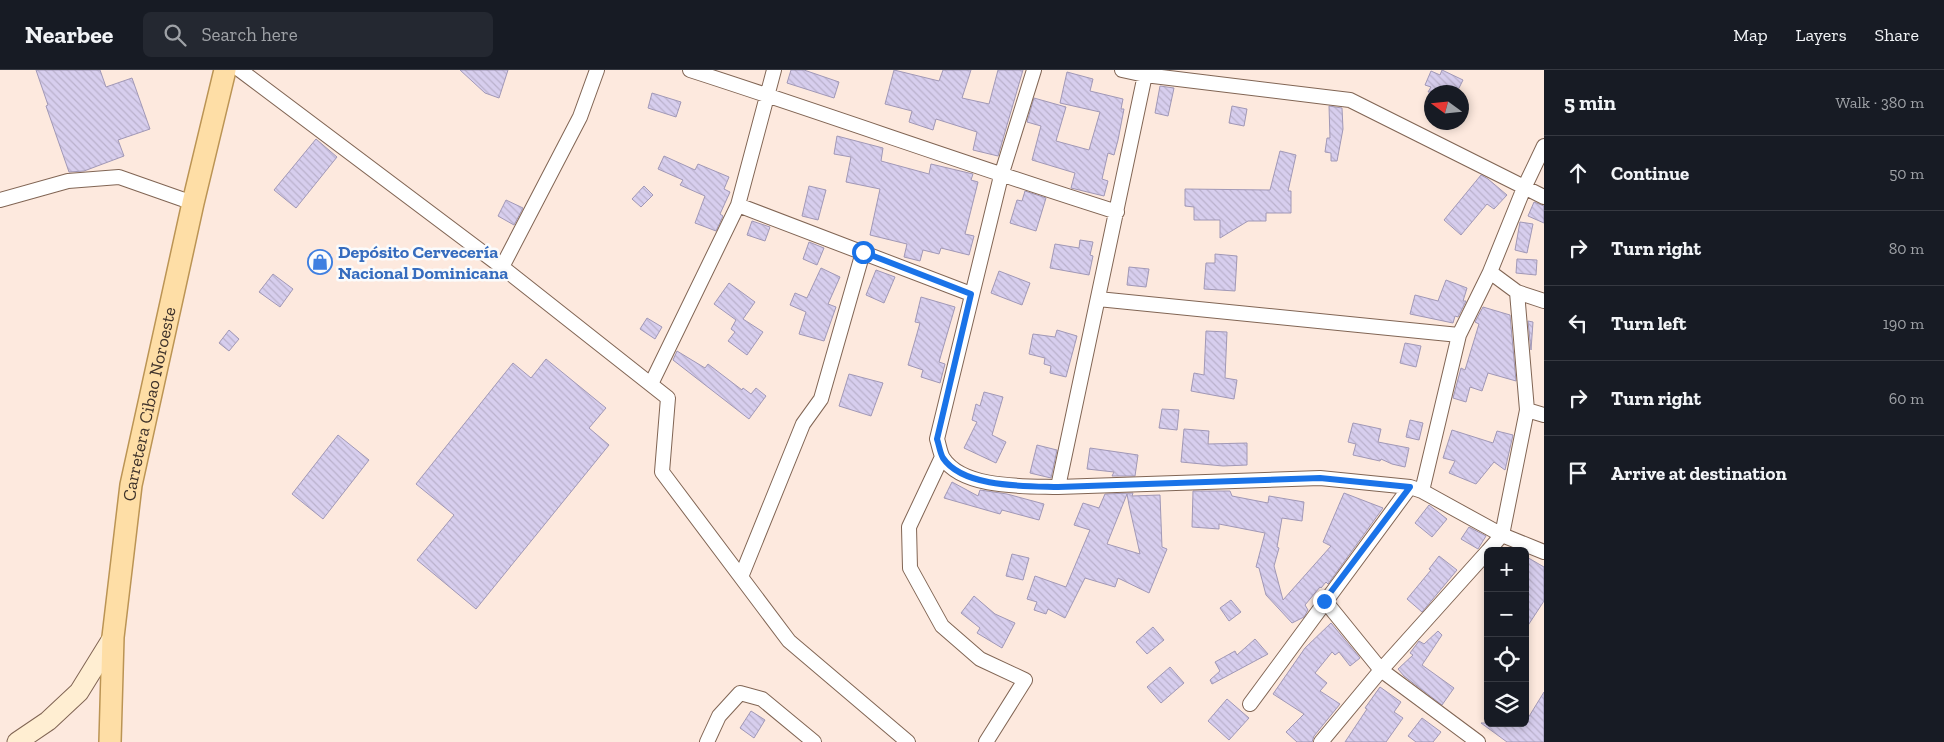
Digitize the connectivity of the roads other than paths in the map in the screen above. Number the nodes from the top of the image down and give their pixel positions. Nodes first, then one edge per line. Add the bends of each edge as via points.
1 (225, 70) edge
2 (240, 70) edge
3 (597, 70) edge
4 (690, 70) edge
5 (774, 70) edge
6 (1034, 70) edge
7 (1122, 70) edge
8 (1145, 73) edge
9 (767, 95) junction
10 (1544, 146) edge
11 (1001, 176) junction
12 (1524, 188) junction
13 (1544, 197) edge
14 (0, 200) edge
15 (192, 203) junction
16 (738, 205) junction
17 (1117, 212) junction
18 (863, 252) junction
19 (502, 267) junction
20 (1490, 272) junction
21 (1517, 292) junction
22 (971, 294) junction
23 (1098, 299) junction
24 (1544, 300) edge
25 (1459, 335) junction
26 (651, 384) junction
27 (1527, 410) junction
28 (1544, 415) edge
29 (942, 458) junction
30 (1058, 487) junction
31 (1416, 489) junction
32 (1502, 535) junction
33 (1492, 547) edge
34 (1544, 552) edge
35 (1484, 555) edge
36 (741, 577) junction
37 (1324, 601) junction
38 (113, 637) junction
39 (1381, 670) junction
40 (1250, 704) dead end
41 (17, 742) edge
42 (110, 742) edge
43 (706, 742) edge
44 (814, 742) edge
45 (908, 742) edge
46 (986, 742) edge
47 (1321, 742) edge
48 (1478, 742) edge

1 - 15 main road, Carretera Cibao Noroeste
2 - 19 street
3 - 19 street via 580,117
4 - 9 street
5 - 9 street
6 - 11 street
7 - 8 street
8 - 12 street via 1350,100
8 - 17 street
9 - 11 street
9 - 16 street
10 - 12 street
11 - 17 street
11 - 22 street
12 - 13 street
12 - 20 street
14 - 15 street via 68,181 119,178
15 - 38 main road, Carretera Cibao Noroeste via 131,485
16 - 18 street
16 - 26 street
17 - 23 street
18 - 22 street
18 - 36 street via 821,399 803,424
19 - 26 street
20 - 21 street
20 - 25 street
21 - 24 street
21 - 27 street
22 - 29 street via 937,439
23 - 25 street
23 - 30 street
25 - 31 street
26 - 36 street via 668,398 662,472
27 - 28 street
27 - 32 street
29 - 30 street via 957,472 986,482
29 - 46 street via 908,527 910,568 942,626 980,659 1025,680
30 - 31 street via 1320,478
31 - 32 street
31 - 37 street
32 - 33 street
32 - 34 street
35 - 39 street
36 - 45 street via 789,640
37 - 39 street
37 - 40 street
38 - 41 main road via 79,692 48,721
38 - 42 main road, Carretera Cibao Noroeste
39 - 47 street
39 - 48 street
43 - 44 street via 719,716 740,693 762,699

